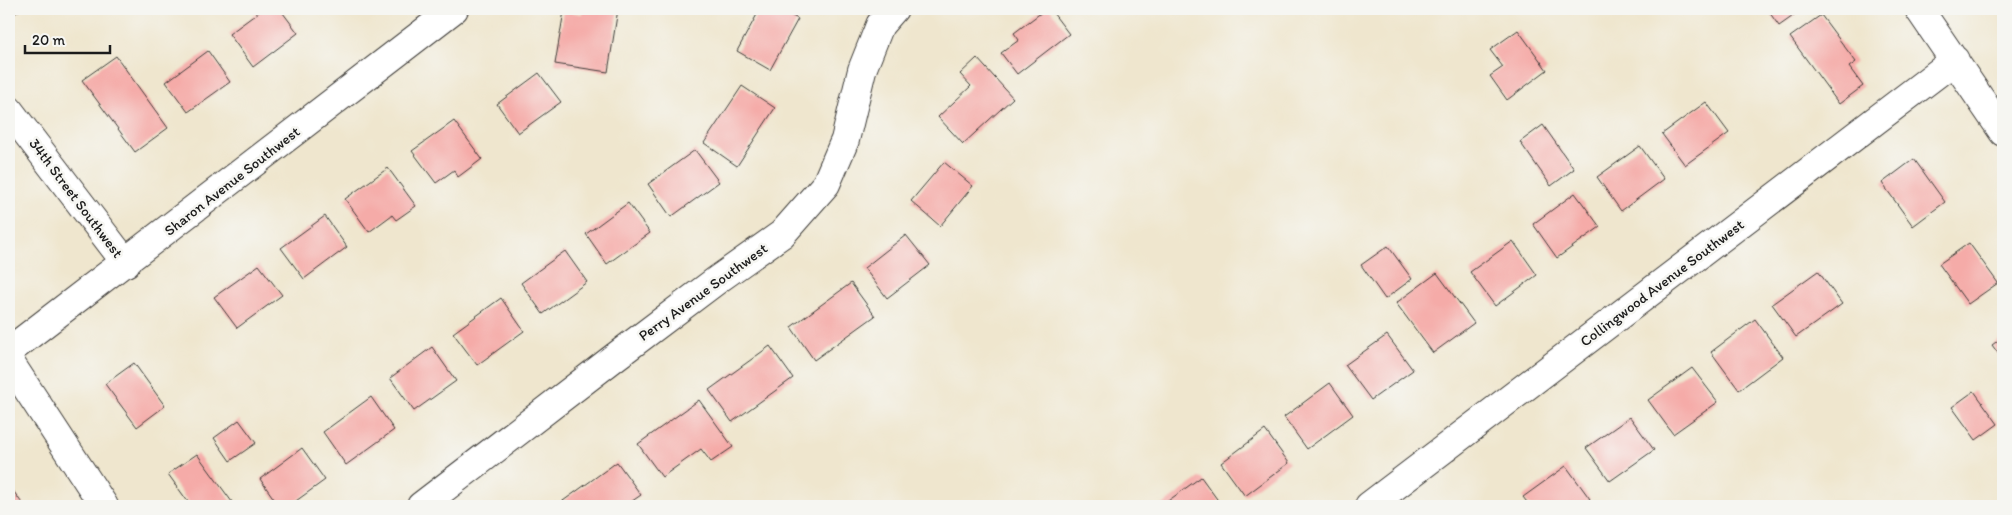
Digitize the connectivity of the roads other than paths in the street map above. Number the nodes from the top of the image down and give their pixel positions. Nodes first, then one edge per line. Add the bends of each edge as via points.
1 (454, 9) edge
2 (894, 9) edge
3 (1919, 9) edge
4 (1954, 60) junction
5 (9, 110) edge
6 (2003, 132) edge
7 (126, 262) junction
8 (9, 351) edge
9 (9, 361) edge
10 (104, 506) edge
11 (421, 506) edge
12 (1369, 506) edge

1 - 7 street, Sharon Avenue Southwest
2 - 11 street, Perry Avenue Southwest via 880,25 862,70 846,140 826,184 782,234
3 - 4 street
4 - 6 street
4 - 12 street, Collingwood Avenue Southwest
5 - 7 street, 34th Street Southwest
7 - 8 street, Sharon Avenue Southwest
9 - 10 street

